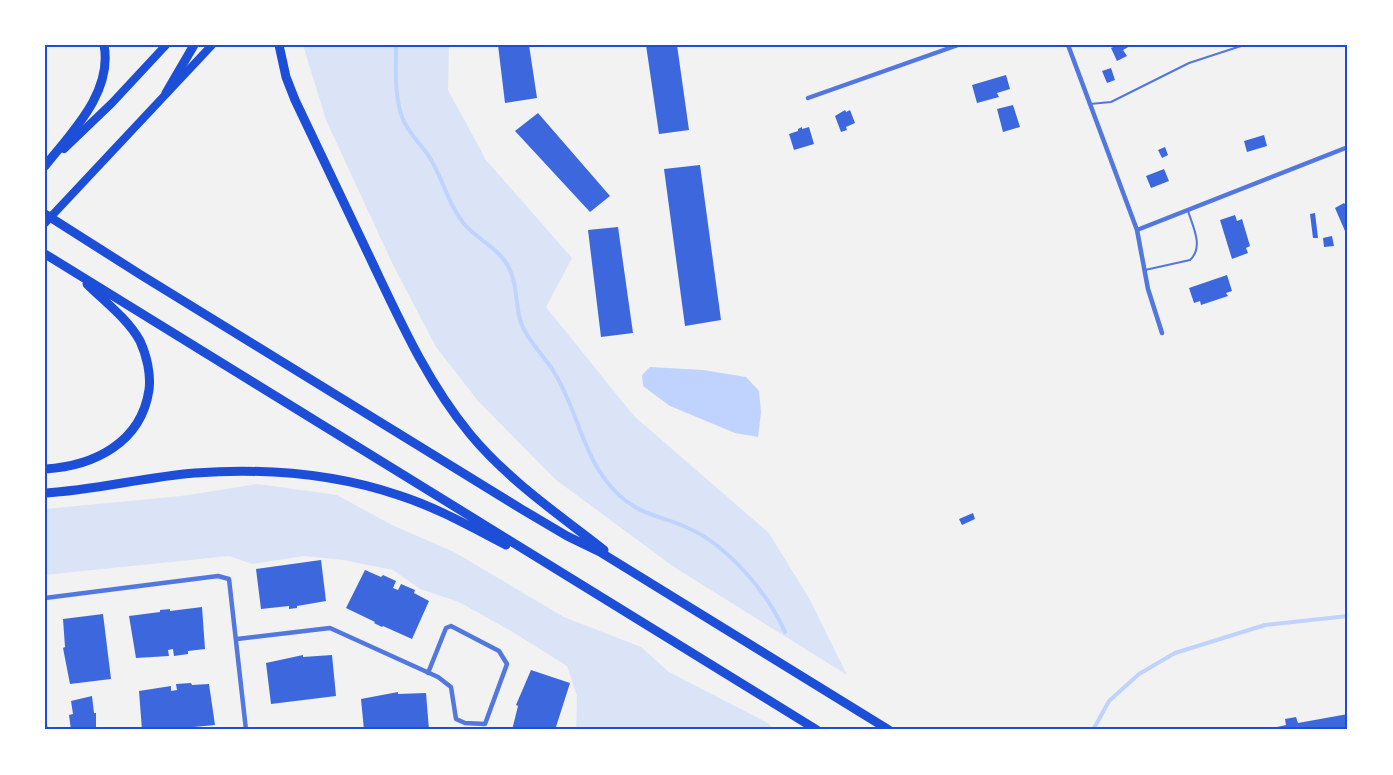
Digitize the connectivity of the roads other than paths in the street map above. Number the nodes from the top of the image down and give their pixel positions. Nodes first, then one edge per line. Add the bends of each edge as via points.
1 (104, 45) edge
2 (166, 45) edge
3 (194, 45) edge
4 (212, 45) edge
5 (279, 45) edge
6 (958, 45) edge
7 (1068, 45) edge
8 (1244, 45) edge
9 (166, 93) junction
10 (808, 98) dead end
11 (1090, 104) junction
12 (1348, 147) edge
13 (45, 166) edge
14 (1188, 209) junction
15 (45, 214) edge
16 (45, 224) edge
17 (1137, 230) junction
18 (45, 254) edge
19 (1145, 270) junction
20 (77, 274) junction
21 (1162, 333) dead end
22 (45, 469) edge
23 (45, 493) edge
24 (562, 573) junction
25 (636, 576) junction
26 (45, 598) edge
27 (237, 639) junction
28 (428, 673) junction
29 (246, 730) edge
30 (818, 730) edge
31 (889, 730) edge

1 - 13 highway via 100,87 78,125
2 - 13 main road
3 - 9 highway
4 - 9 main road
5 - 25 highway via 295,100 400,322 433,381 490,456
6 - 10 street
7 - 11 street
8 - 11 lane via 1189,63 1111,102
9 - 16 main road
11 - 17 street
12 - 14 street
14 - 17 street
14 - 19 lane via 1197,240 1195,255 1190,260
15 - 25 highway
17 - 19 street
18 - 20 highway
19 - 21 street
20 - 22 highway via 123,319 141,344 150,381 148,397 135,428 116,446 91,459
20 - 24 highway
23 - 24 highway via 196,473 306,474 424,504
24 - 30 highway
25 - 31 highway
26 - 27 street via 218,576 230,579
27 - 28 street via 330,628
27 - 29 street
28 - 28 street via 451,687 456,719 485,724 507,664 499,651 451,626 446,628

